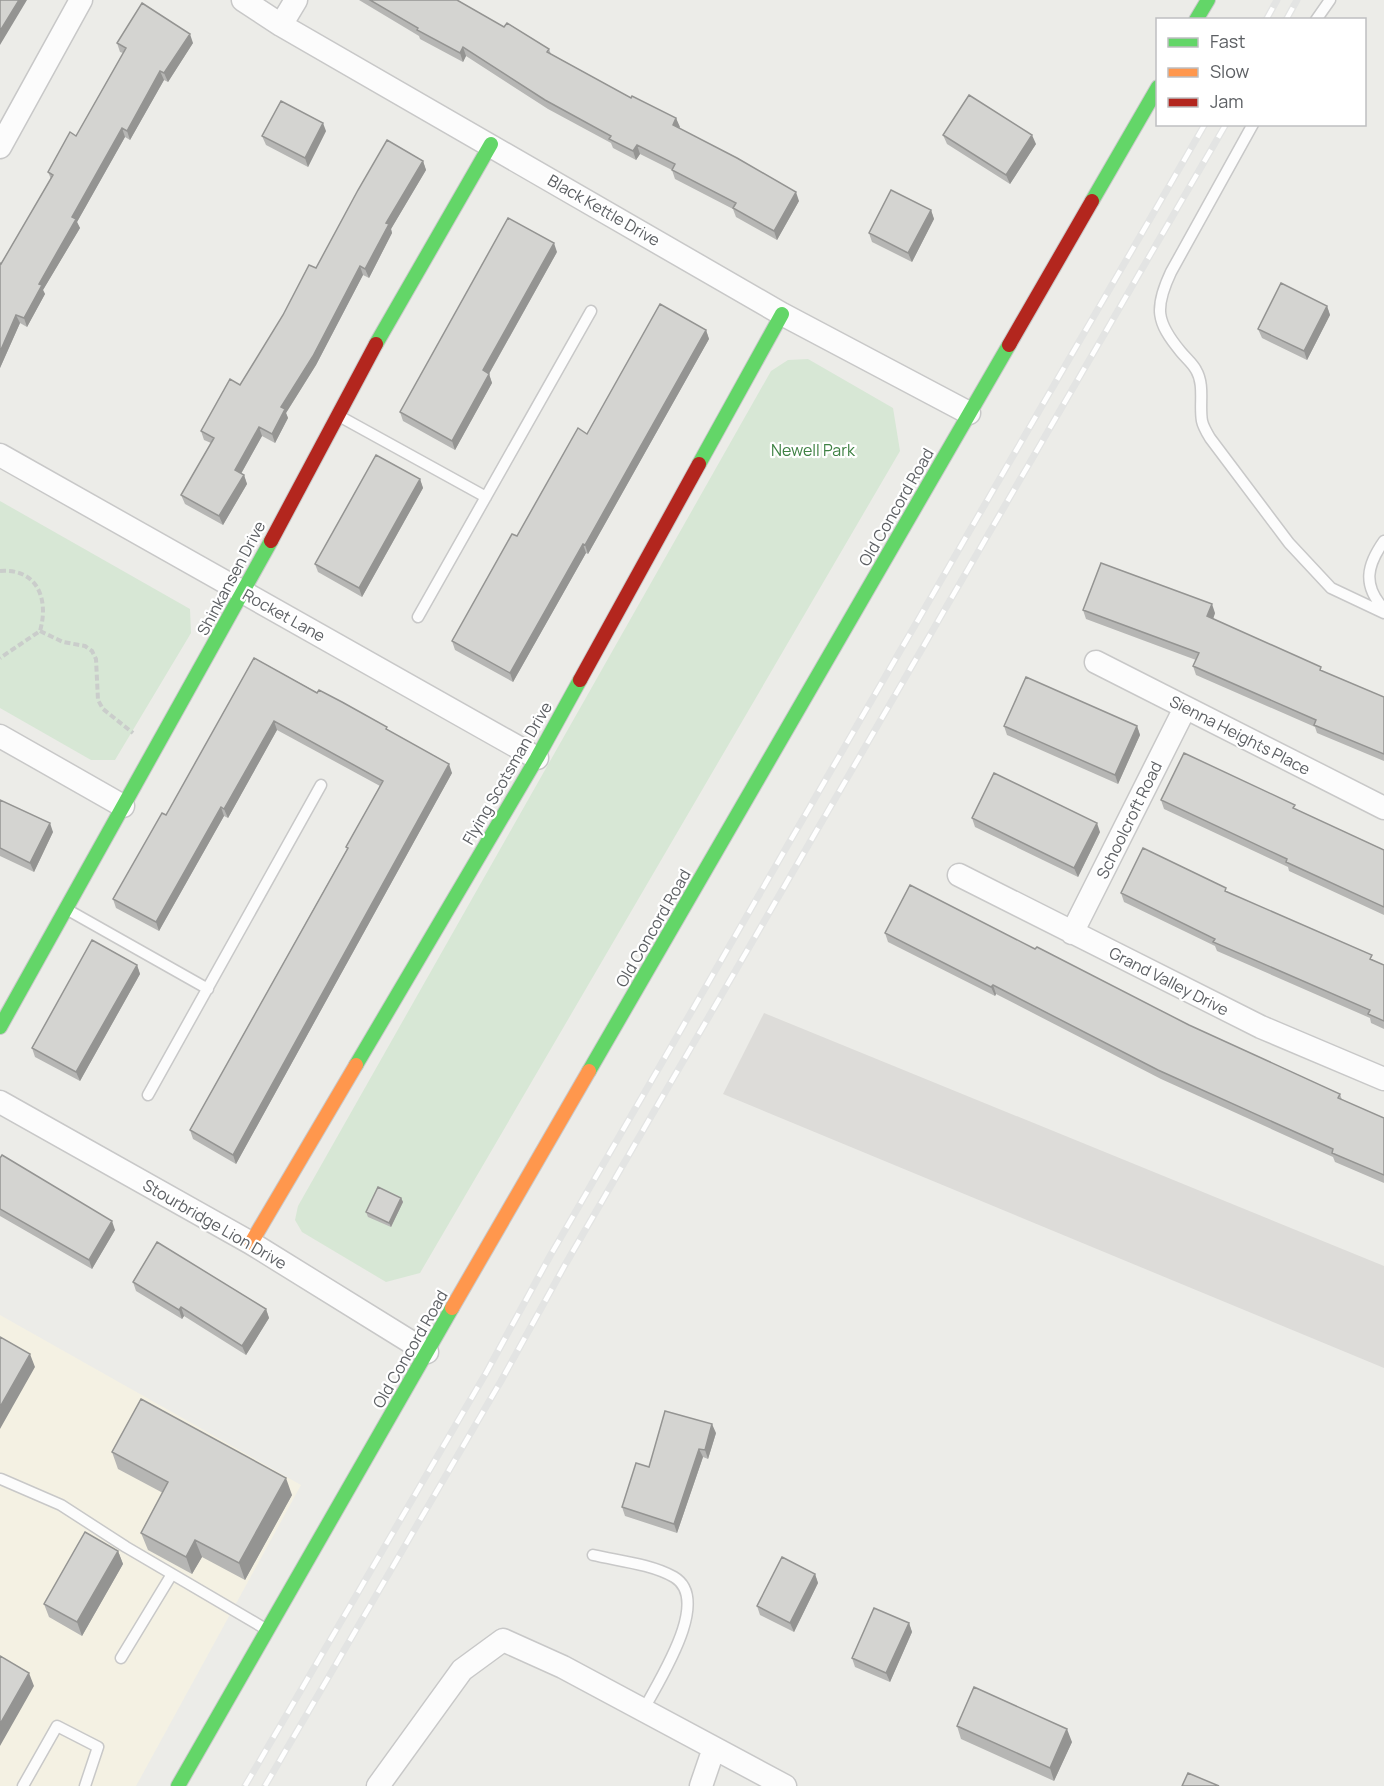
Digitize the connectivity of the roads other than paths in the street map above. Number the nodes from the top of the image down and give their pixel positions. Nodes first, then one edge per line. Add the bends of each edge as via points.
1 (81, 0) edge
2 (243, 0) edge
3 (296, 0) edge
4 (1208, 0) edge
5 (1330, 0) edge
6 (1197, 18) edge
7 (1317, 18) edge
8 (281, 25) junction
9 (1156, 90) edge
10 (1252, 126) edge
11 (491, 144) junction
12 (0, 147) edge
13 (591, 311) dead end
14 (782, 314) junction
15 (969, 413) junction
16 (336, 414) junction
17 (0, 455) edge
18 (486, 497) junction
19 (1384, 541) edge
20 (243, 592) junction
21 (1384, 609) edge
22 (1384, 614) edge
23 (418, 617) dead end
24 (1096, 662) dead end
25 (1185, 708) junction
26 (0, 736) edge
27 (537, 758) junction
28 (321, 786) dead end
29 (123, 806) junction
30 (1384, 808) edge
31 (958, 875) dead end
32 (66, 908) junction
33 (1072, 933) junction
34 (208, 989) junction
35 (0, 1027) edge
36 (1384, 1079) edge
37 (148, 1095) dead end
38 (0, 1102) edge
39 (251, 1243) junction
40 (427, 1352) junction
41 (1, 1479) edge
42 (593, 1555) dead end
43 (172, 1574) junction
44 (267, 1629) junction
45 (121, 1658) dead end
46 (637, 1708) junction
47 (714, 1748) junction
48 (23, 1786) edge
49 (85, 1786) edge
50 (178, 1786) edge
51 (378, 1786) edge
52 (701, 1786) edge
53 (785, 1786) edge

1 - 12 street
2 - 8 street, Black Kettle Drive
3 - 8 street
4 - 6 street
5 - 7 lane
8 - 11 street, Black Kettle Drive
9 - 15 street, Old Concord Road
10 - 22 lane via 1171,272 1159,306 1161,320 1165,333 1197,371 1202,423 1210,438 1289,543 1331,588
11 - 14 street, Black Kettle Drive
11 - 16 street, Shinkansen Drive
13 - 18 lane
14 - 15 street, Black Kettle Drive
14 - 27 street, Flying Scotsman Drive
15 - 40 street, Old Concord Road
16 - 18 lane
16 - 20 street, Shinkansen Drive
17 - 20 street, Rocket Lane
18 - 23 lane
19 - 21 lane via 1373,557 1370,572 1370,591
20 - 27 street, Rocket Lane
20 - 29 street, Shinkansen Drive
24 - 25 street, Sienna Heights Place
25 - 30 street, Sienna Heights Place
25 - 33 street, Schoolcroft Road
26 - 29 street
27 - 39 street, Flying Scotsman Drive
28 - 34 lane
29 - 32 street, Shinkansen Drive
31 - 33 street, Grand Valley Drive
32 - 34 lane
32 - 35 street, Shinkansen Drive
33 - 36 street, Grand Valley Drive via 1261,1028
34 - 37 lane
38 - 39 street, Stourbridge Lion Drive
39 - 40 street, Stourbridge Lion Drive
40 - 44 street, Old Concord Road
41 - 43 lane via 61,1505
42 - 46 lane via 676,1578 685,1587 689,1600 681,1637
43 - 44 lane
43 - 45 lane
44 - 50 street, Old Concord Road
46 - 47 street
46 - 51 street via 563,1667 503,1640 462,1670
47 - 52 street
47 - 53 street
48 - 49 lane via 57,1726 98,1747

